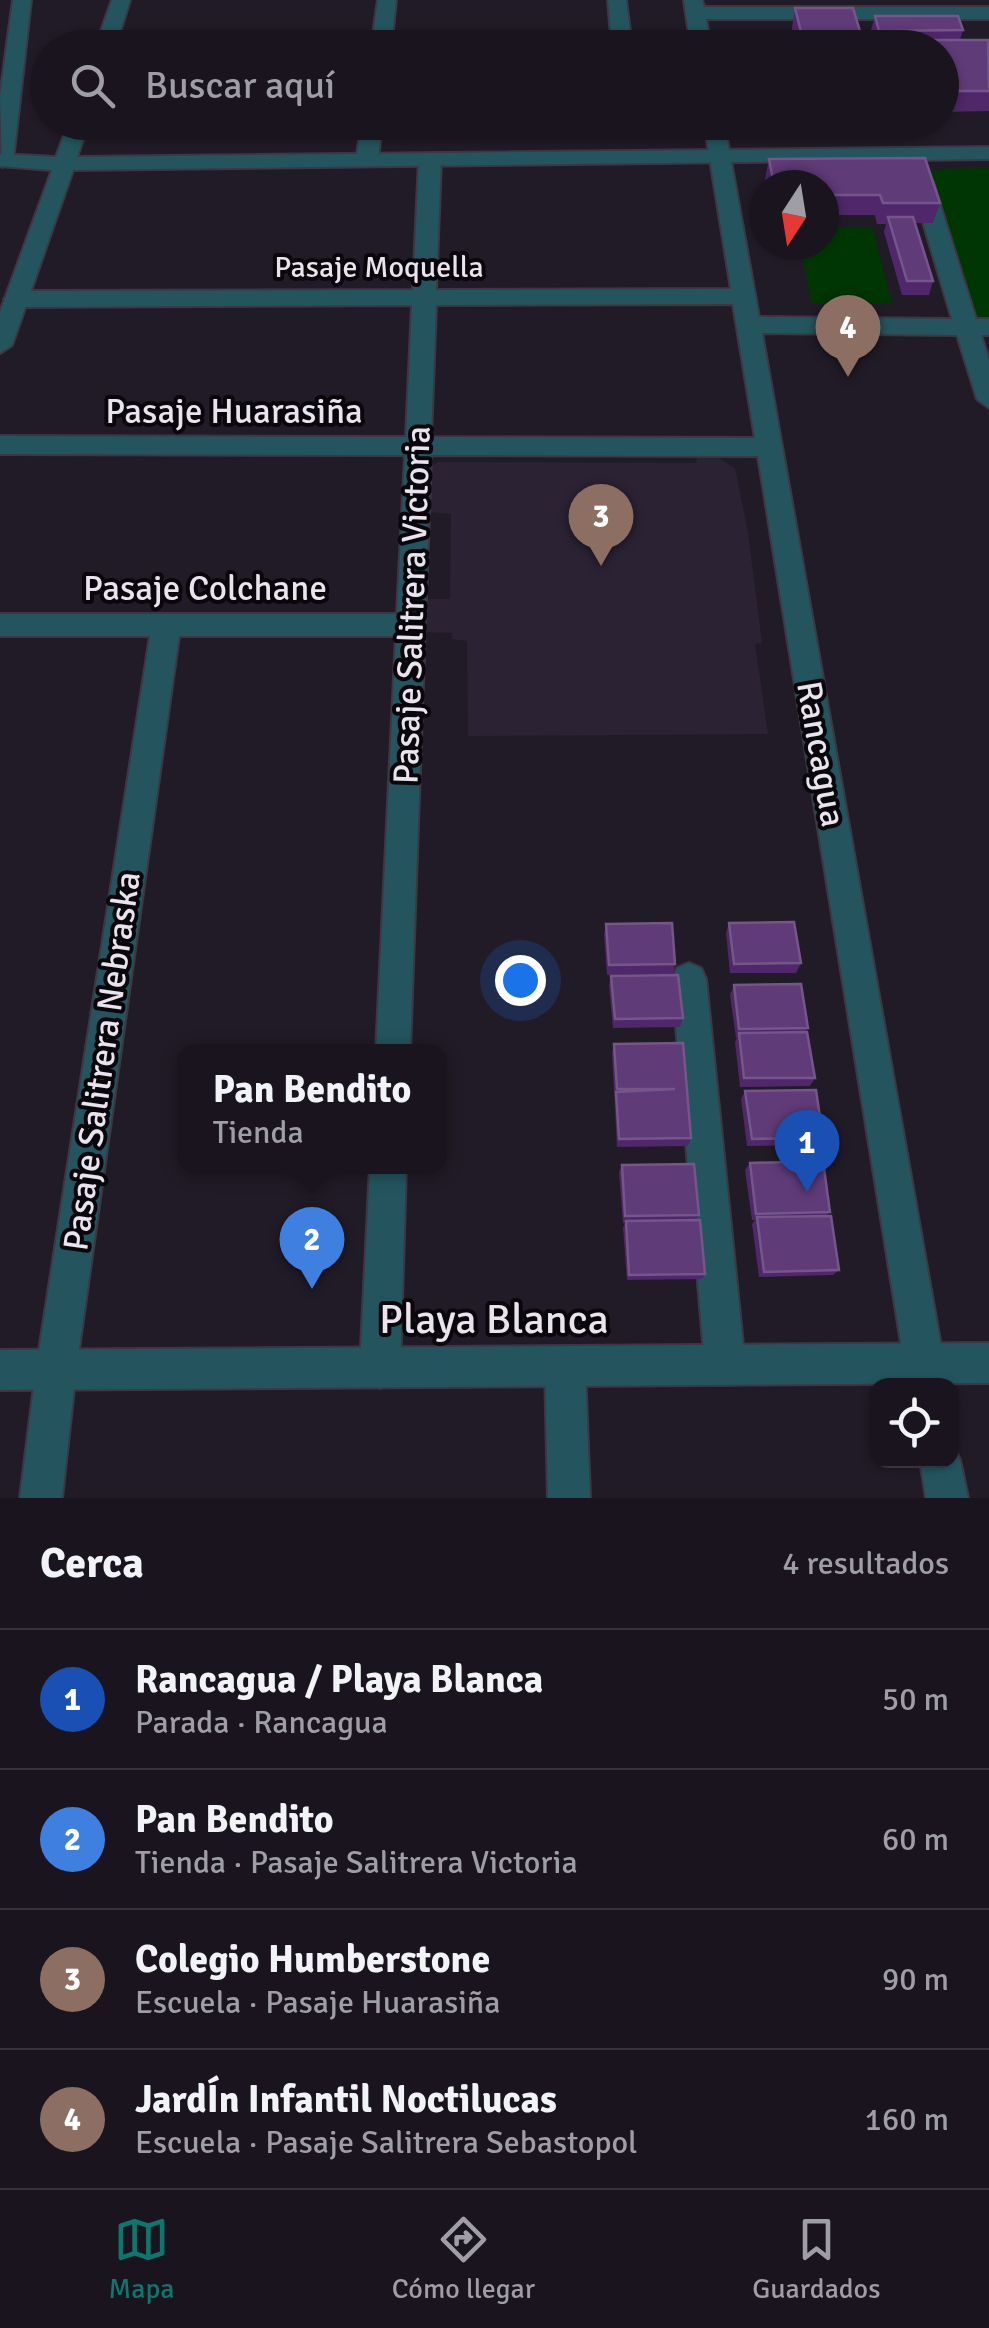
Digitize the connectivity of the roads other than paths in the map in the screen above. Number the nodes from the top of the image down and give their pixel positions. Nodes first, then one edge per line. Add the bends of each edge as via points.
1 (22, 0) edge
2 (121, 0) edge
3 (387, 0) edge
4 (617, 0) edge
5 (848, 6) edge
6 (694, 7) edge
7 (984, 8) edge
8 (111, 30) edge
9 (383, 30) edge
10 (620, 30) edge
11 (73, 140) edge
12 (370, 140) edge
13 (717, 140) edge
14 (989, 153) edge
15 (913, 154) junction
16 (719, 156) junction
17 (1, 160) edge
18 (367, 160) junction
19 (430, 160) junction
20 (65, 164) junction
21 (424, 297) junction
22 (16, 299) junction
23 (745, 311) junction
24 (978, 326) edge
25 (0, 345) edge
26 (989, 398) edge
27 (0, 446) edge
28 (418, 446) junction
29 (768, 447) junction
30 (166, 625) junction
31 (410, 625) junction
32 (0, 626) edge
33 (689, 980) dead end
34 (393, 1044) edge
35 (388, 1174) edge
36 (989, 1363) edge
37 (725, 1365) junction
38 (565, 1366) junction
39 (380, 1368) junction
40 (0, 1370) edge
41 (56, 1370) junction
42 (926, 1375) edge
43 (941, 1468) edge
44 (41, 1498) edge
45 (570, 1498) edge
46 (947, 1498) edge

1 - 17 street
2 - 8 street
3 - 9 street
4 - 10 street
5 - 6 street
5 - 7 street
11 - 20 street
12 - 18 street
13 - 16 street, Rancagua
14 - 15 street
15 - 16 street
15 - 24 street
16 - 19 street
16 - 23 street, Rancagua
17 - 20 street
18 - 19 street
18 - 20 street
19 - 21 street, Pasaje Salitrera Victoria
20 - 22 street
21 - 22 street, Pasaje Moquella
21 - 23 street, Pasaje Moquella
21 - 28 street, Pasaje Salitrera Victoria
22 - 25 street
23 - 24 street, Pasaje Moquella
23 - 29 street, Rancagua
24 - 26 street
27 - 28 street, Pasaje Huarasiña
28 - 29 street, Pasaje Huarasiña
28 - 31 street, Pasaje Salitrera Victoria
29 - 42 street, Rancagua
30 - 31 street, Pasaje Colchane
30 - 32 street, Pasaje Colchane
30 - 41 street, Pasaje Salitrera Nebraska
31 - 34 street, Pasaje Salitrera Victoria
33 - 37 street
35 - 39 street
36 - 42 street, Playa Blanca
37 - 38 street, Playa Blanca
37 - 42 street, Playa Blanca
38 - 39 street, Playa Blanca
38 - 45 street
39 - 41 street, Playa Blanca
40 - 41 street, Playa Blanca
41 - 44 street, Pasaje Salitrera Nebraska
43 - 46 street

